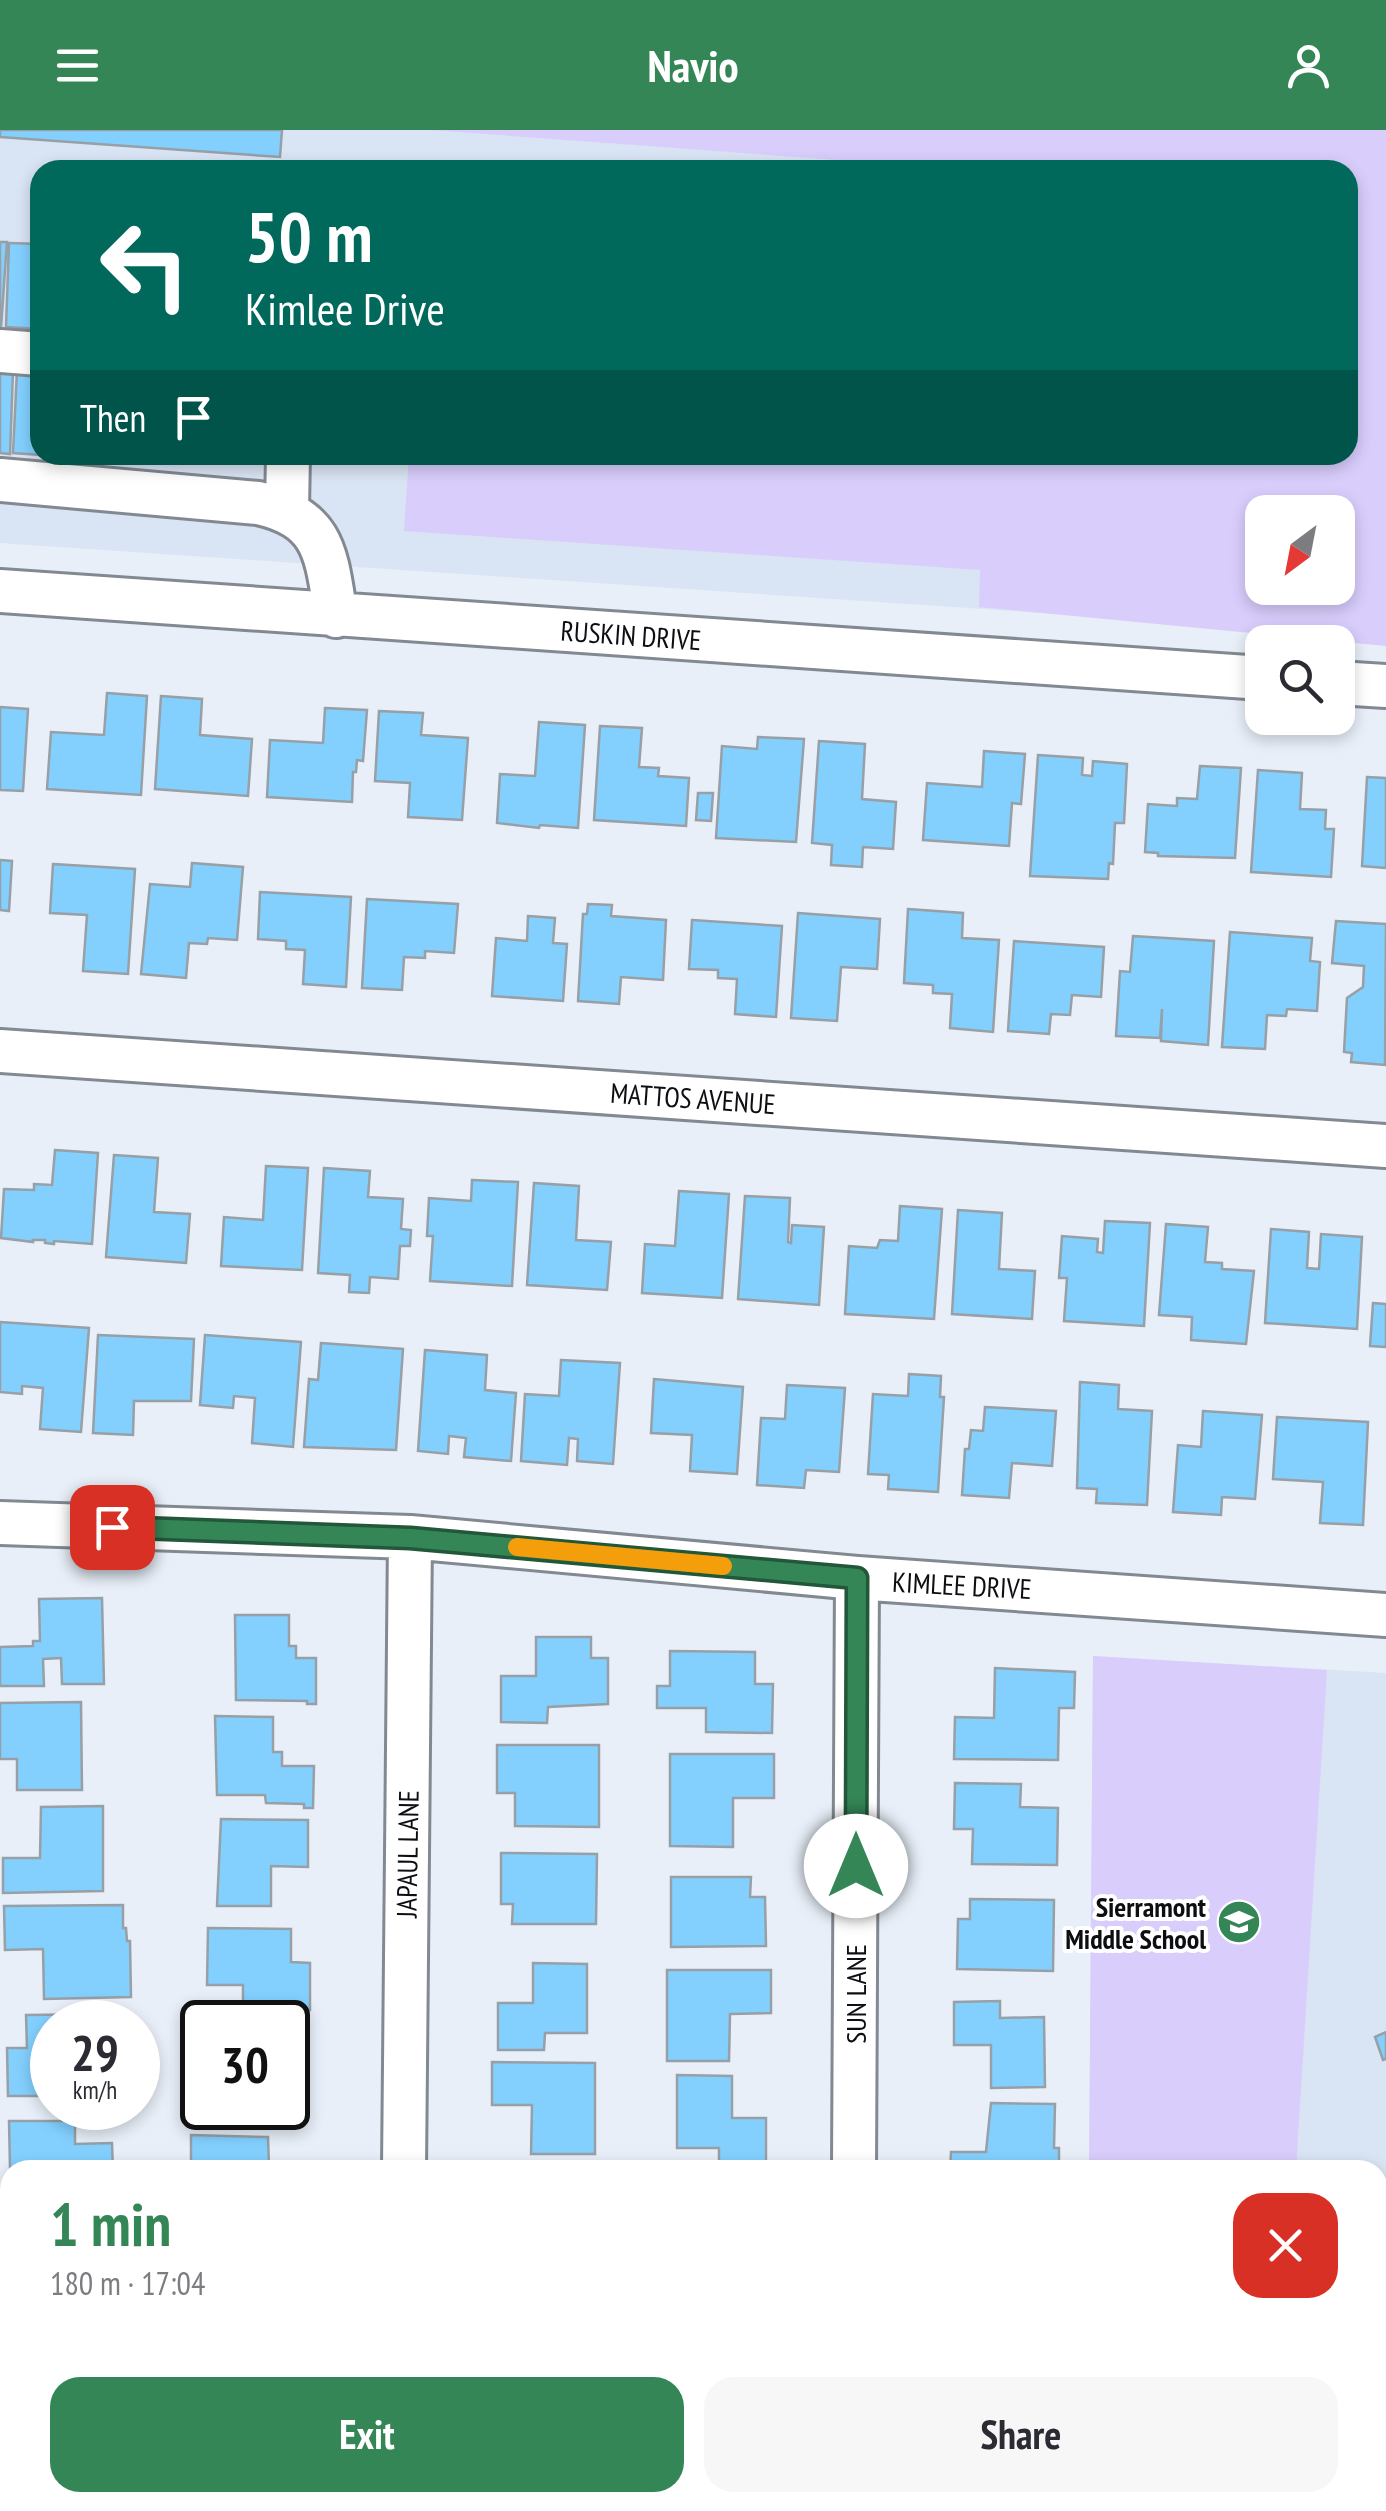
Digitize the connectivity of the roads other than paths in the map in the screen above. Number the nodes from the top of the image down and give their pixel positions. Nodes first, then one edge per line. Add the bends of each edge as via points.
1 (0, 352) edge
2 (30, 354) edge
3 (288, 465) edge
4 (0, 480) edge
5 (287, 509) junction
6 (0, 591) edge
7 (336, 616) junction
8 (1245, 677) edge
9 (1355, 684) edge
10 (1386, 686) edge
11 (0, 1051) edge
12 (1386, 1146) edge
13 (0, 1523) edge
14 (410, 1538) junction
15 (857, 1578) junction
16 (1386, 1615) edge
17 (404, 2160) edge
18 (854, 2160) edge

1 - 2 street
3 - 5 street
4 - 5 street
5 - 7 street via 312,528
6 - 7 street, RUSKIN DRIVE
7 - 8 street, RUSKIN DRIVE
9 - 10 street
11 - 12 street, MATTOS AVENUE
13 - 14 street, KIMLEE DRIVE
14 - 15 street, KIMLEE DRIVE
14 - 17 street, JAPAUL LANE
15 - 16 street, KIMLEE DRIVE
15 - 18 street, SUN LANE

